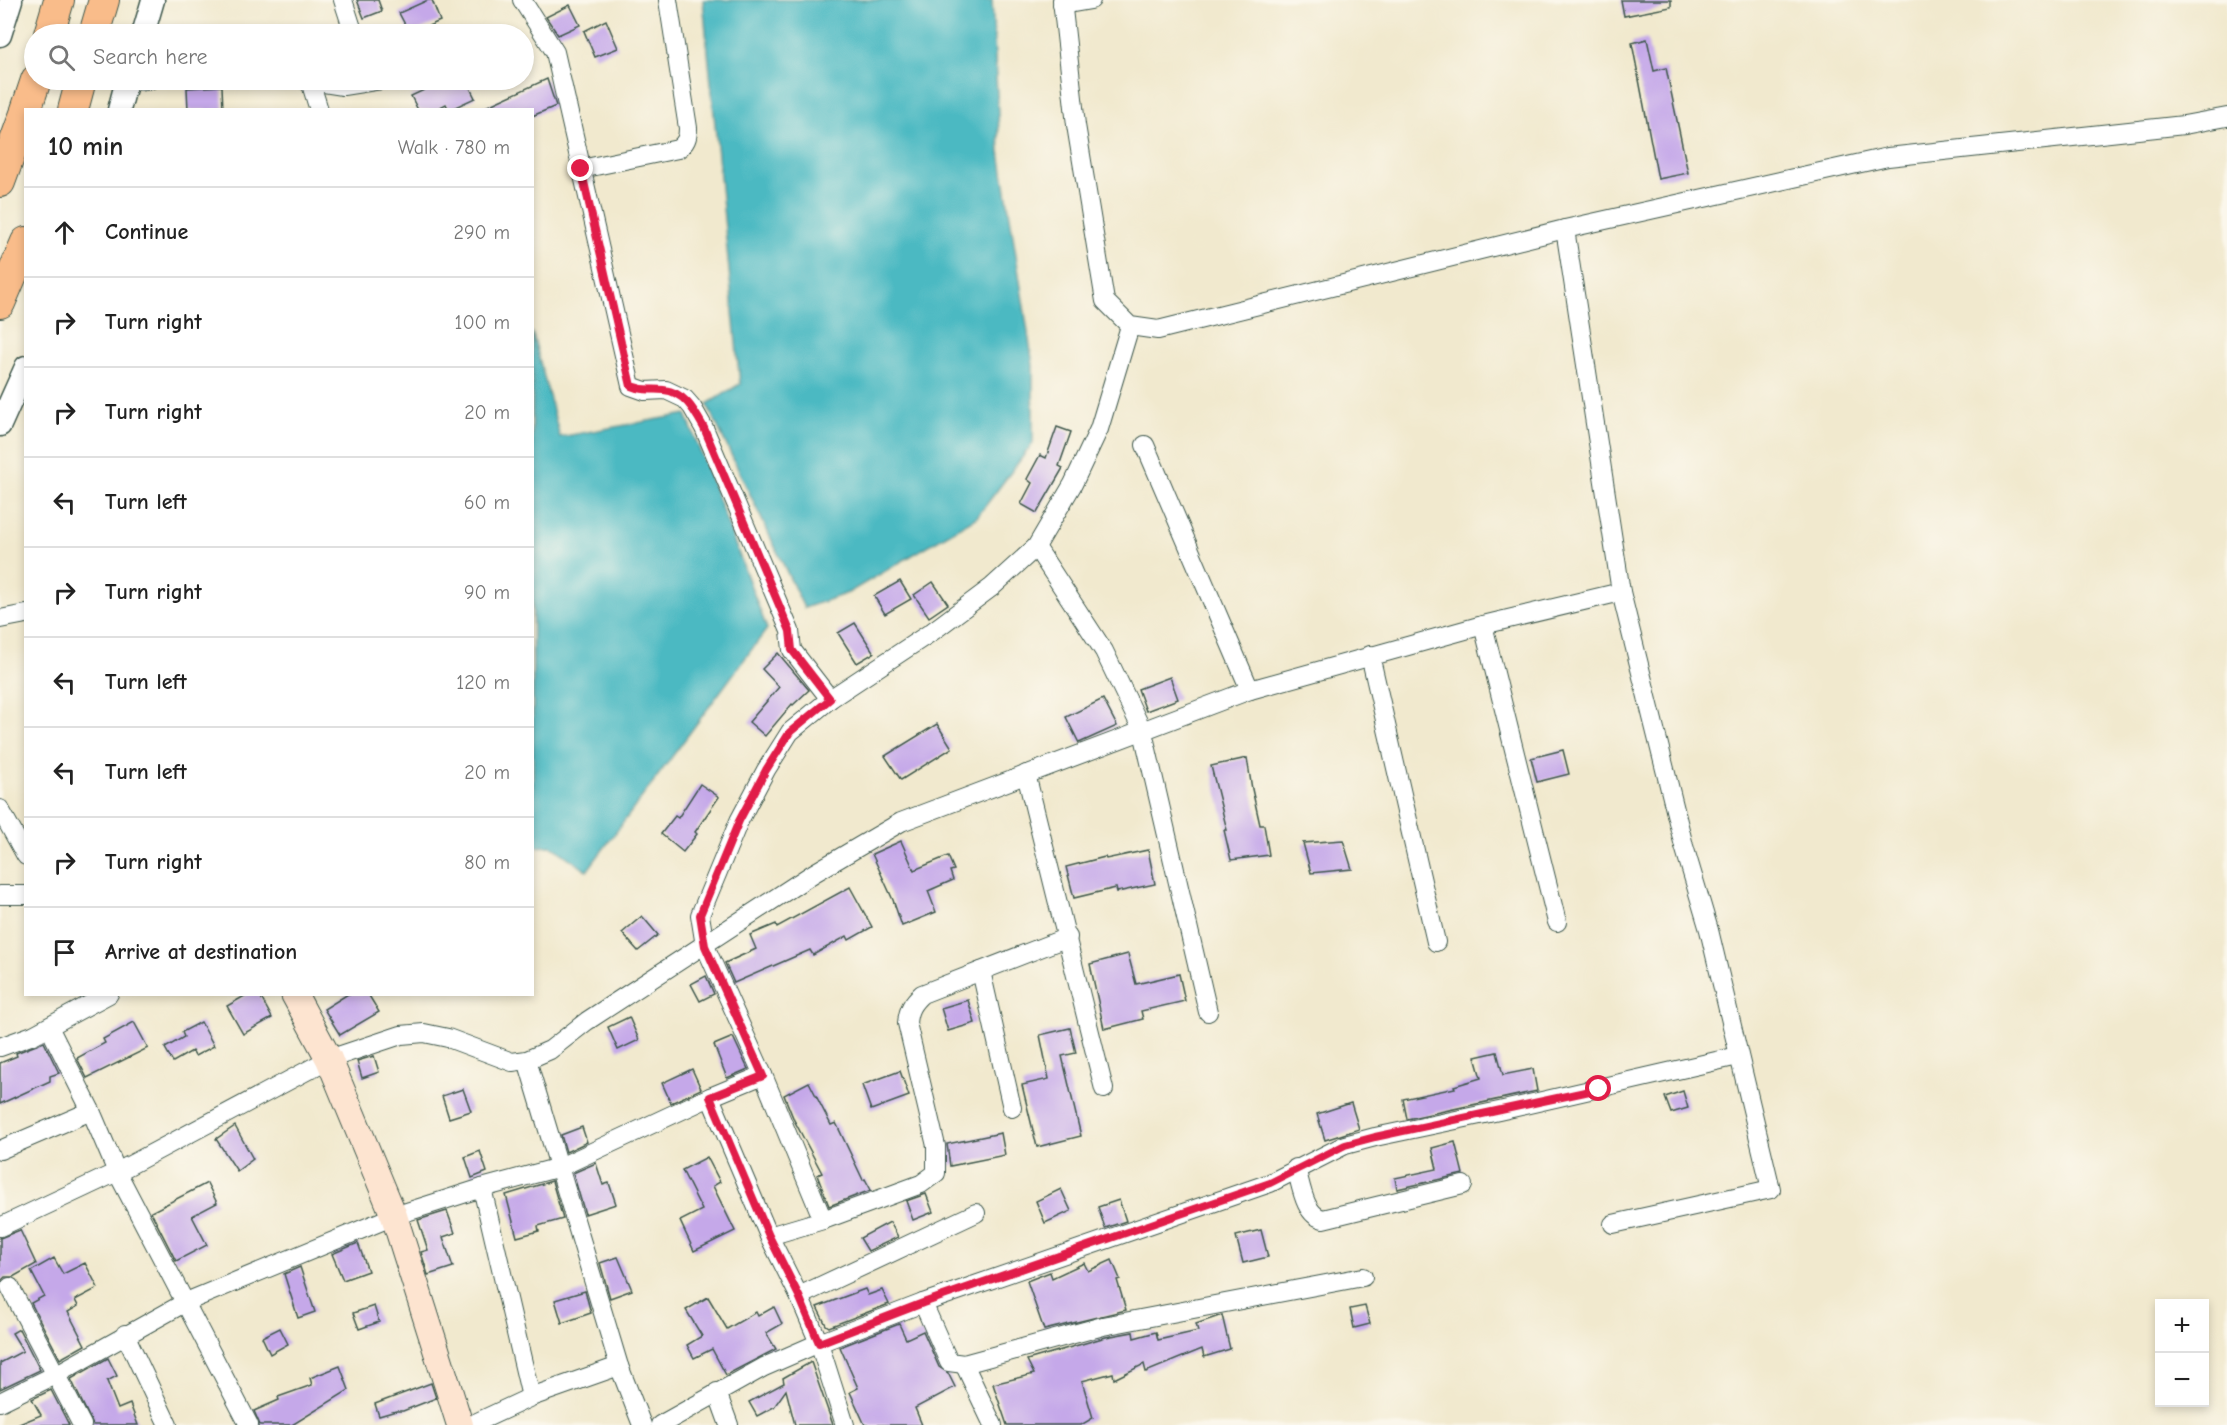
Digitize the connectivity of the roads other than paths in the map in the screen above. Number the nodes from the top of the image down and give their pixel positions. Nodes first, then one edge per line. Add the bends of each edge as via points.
1 (1, 0) edge
2 (11, 0) edge
3 (59, 0) edge
4 (104, 0) edge
5 (153, 0) edge
6 (343, 0) edge
7 (522, 0) edge
8 (668, 0) edge
9 (1091, 0) edge
10 (1062, 2) edge
11 (52, 24) edge
12 (97, 24) edge
13 (146, 24) edge
14 (351, 24) edge
15 (0, 34) edge
16 (78, 90) edge
17 (124, 90) edge
18 (312, 90) edge
19 (74, 108) edge
20 (120, 108) edge
21 (318, 108) edge
22 (24, 115) edge
23 (2227, 117) edge
24 (581, 169) junction
25 (1, 179) edge
26 (1565, 229) junction
27 (24, 247) edge
28 (0, 303) edge
29 (1130, 326) junction
30 (24, 371) edge
31 (0, 424) edge
32 (1145, 445) dead end
33 (1036, 546) junction
34 (1621, 592) junction
35 (24, 614) edge
36 (0, 619) edge
37 (1483, 625) junction
38 (1370, 656) junction
39 (1250, 690) junction
40 (830, 699) junction
41 (1143, 732) junction
42 (1026, 774) junction
43 (0, 808) edge
44 (21, 836) edge
45 (0, 895) edge
46 (24, 895) edge
47 (1557, 922) dead end
48 (1068, 937) junction
49 (1436, 942) dead end
50 (705, 946) junction
51 (981, 971) junction
52 (105, 996) edge
53 (295, 996) edge
54 (1208, 1012) dead end
55 (49, 1027) junction
56 (0, 1047) edge
57 (1738, 1056) junction
58 (329, 1059) junction
59 (527, 1060) junction
60 (763, 1076) junction
61 (1104, 1089) dead end
62 (710, 1097) junction
63 (1012, 1108) dead end
64 (91, 1111) junction
65 (0, 1150) edge
66 (560, 1167) junction
67 (1296, 1168) junction
68 (117, 1172) junction
69 (1462, 1185) dead end
70 (482, 1188) junction
71 (976, 1213) dead end
72 (394, 1216) junction
73 (823, 1220) junction
74 (1613, 1224) dead end
75 (0, 1227) edge
76 (769, 1236) junction
77 (1363, 1277) dead end
78 (10, 1287) dead end
79 (799, 1296) junction
80 (186, 1302) junction
81 (923, 1303) junction
82 (125, 1334) junction
83 (819, 1343) junction
84 (964, 1364) junction
85 (619, 1366) junction
86 (57, 1374) junction
87 (717, 1392) junction
88 (531, 1397) junction
89 (0, 1402) edge
90 (82, 1425) edge
91 (168, 1425) edge
92 (249, 1425) edge
93 (460, 1425) edge
94 (471, 1425) edge
95 (642, 1425) edge
96 (660, 1425) edge
97 (729, 1425) edge
98 (845, 1425) edge
99 (993, 1425) edge

1 - 2 street
2 - 15 street
3 - 11 highway
4 - 12 highway
5 - 13 street
6 - 14 street
7 - 24 street via 555,52
8 - 24 street via 688,128 685,143 678,149
9 - 10 street
10 - 29 street via 1076,125 1105,301
16 - 19 highway
17 - 20 street
18 - 21 street
22 - 25 highway
23 - 26 street via 1888,157
24 - 40 street via 631,386 645,391 666,390 692,407 790,631 792,650
26 - 29 street via 1158,330
26 - 34 street
27 - 28 highway
29 - 33 street via 1100,429
30 - 31 street
32 - 39 street
33 - 40 street via 992,587 933,632
33 - 41 street via 1104,651
34 - 37 street
34 - 57 street
35 - 36 street
37 - 38 street
37 - 47 street
38 - 39 street
38 - 49 street
39 - 41 street
40 - 50 street via 790,732 739,821 700,915
41 - 42 street
41 - 54 street
42 - 48 street
42 - 50 street via 901,822 814,873
43 - 44 street
45 - 46 street
48 - 51 street
48 - 61 street
50 - 59 street via 549,1050
50 - 60 street
51 - 63 street
51 - 73 street via 922,994 908,1010 907,1023 936,1146 936,1173 921,1184
52 - 55 street
53 - 58 main road
55 - 56 street
55 - 64 street
57 - 67 street via 1375,1137 1345,1145
57 - 74 street via 1771,1189
58 - 59 street via 401,1035 424,1033 512,1062
58 - 68 street
58 - 72 main road
59 - 66 street
60 - 62 street
60 - 73 street
62 - 66 street
62 - 76 street
64 - 65 street
64 - 68 street
66 - 70 street
66 - 85 street
67 - 69 street via 1309,1210 1323,1219
67 - 81 street via 1270,1183
68 - 75 street
68 - 80 street
70 - 72 street
70 - 88 street
71 - 79 street
72 - 80 street
72 - 93 main road
73 - 76 street
76 - 79 street
77 - 84 street via 1104,1326
78 - 86 street
79 - 83 street
80 - 82 street
80 - 92 street
81 - 83 street
81 - 84 street via 950,1362
82 - 86 street
82 - 91 street
83 - 87 street
83 - 98 street
84 - 99 street
85 - 88 street
85 - 95 street
86 - 89 street
86 - 90 street
87 - 96 street
87 - 97 street
88 - 94 street

